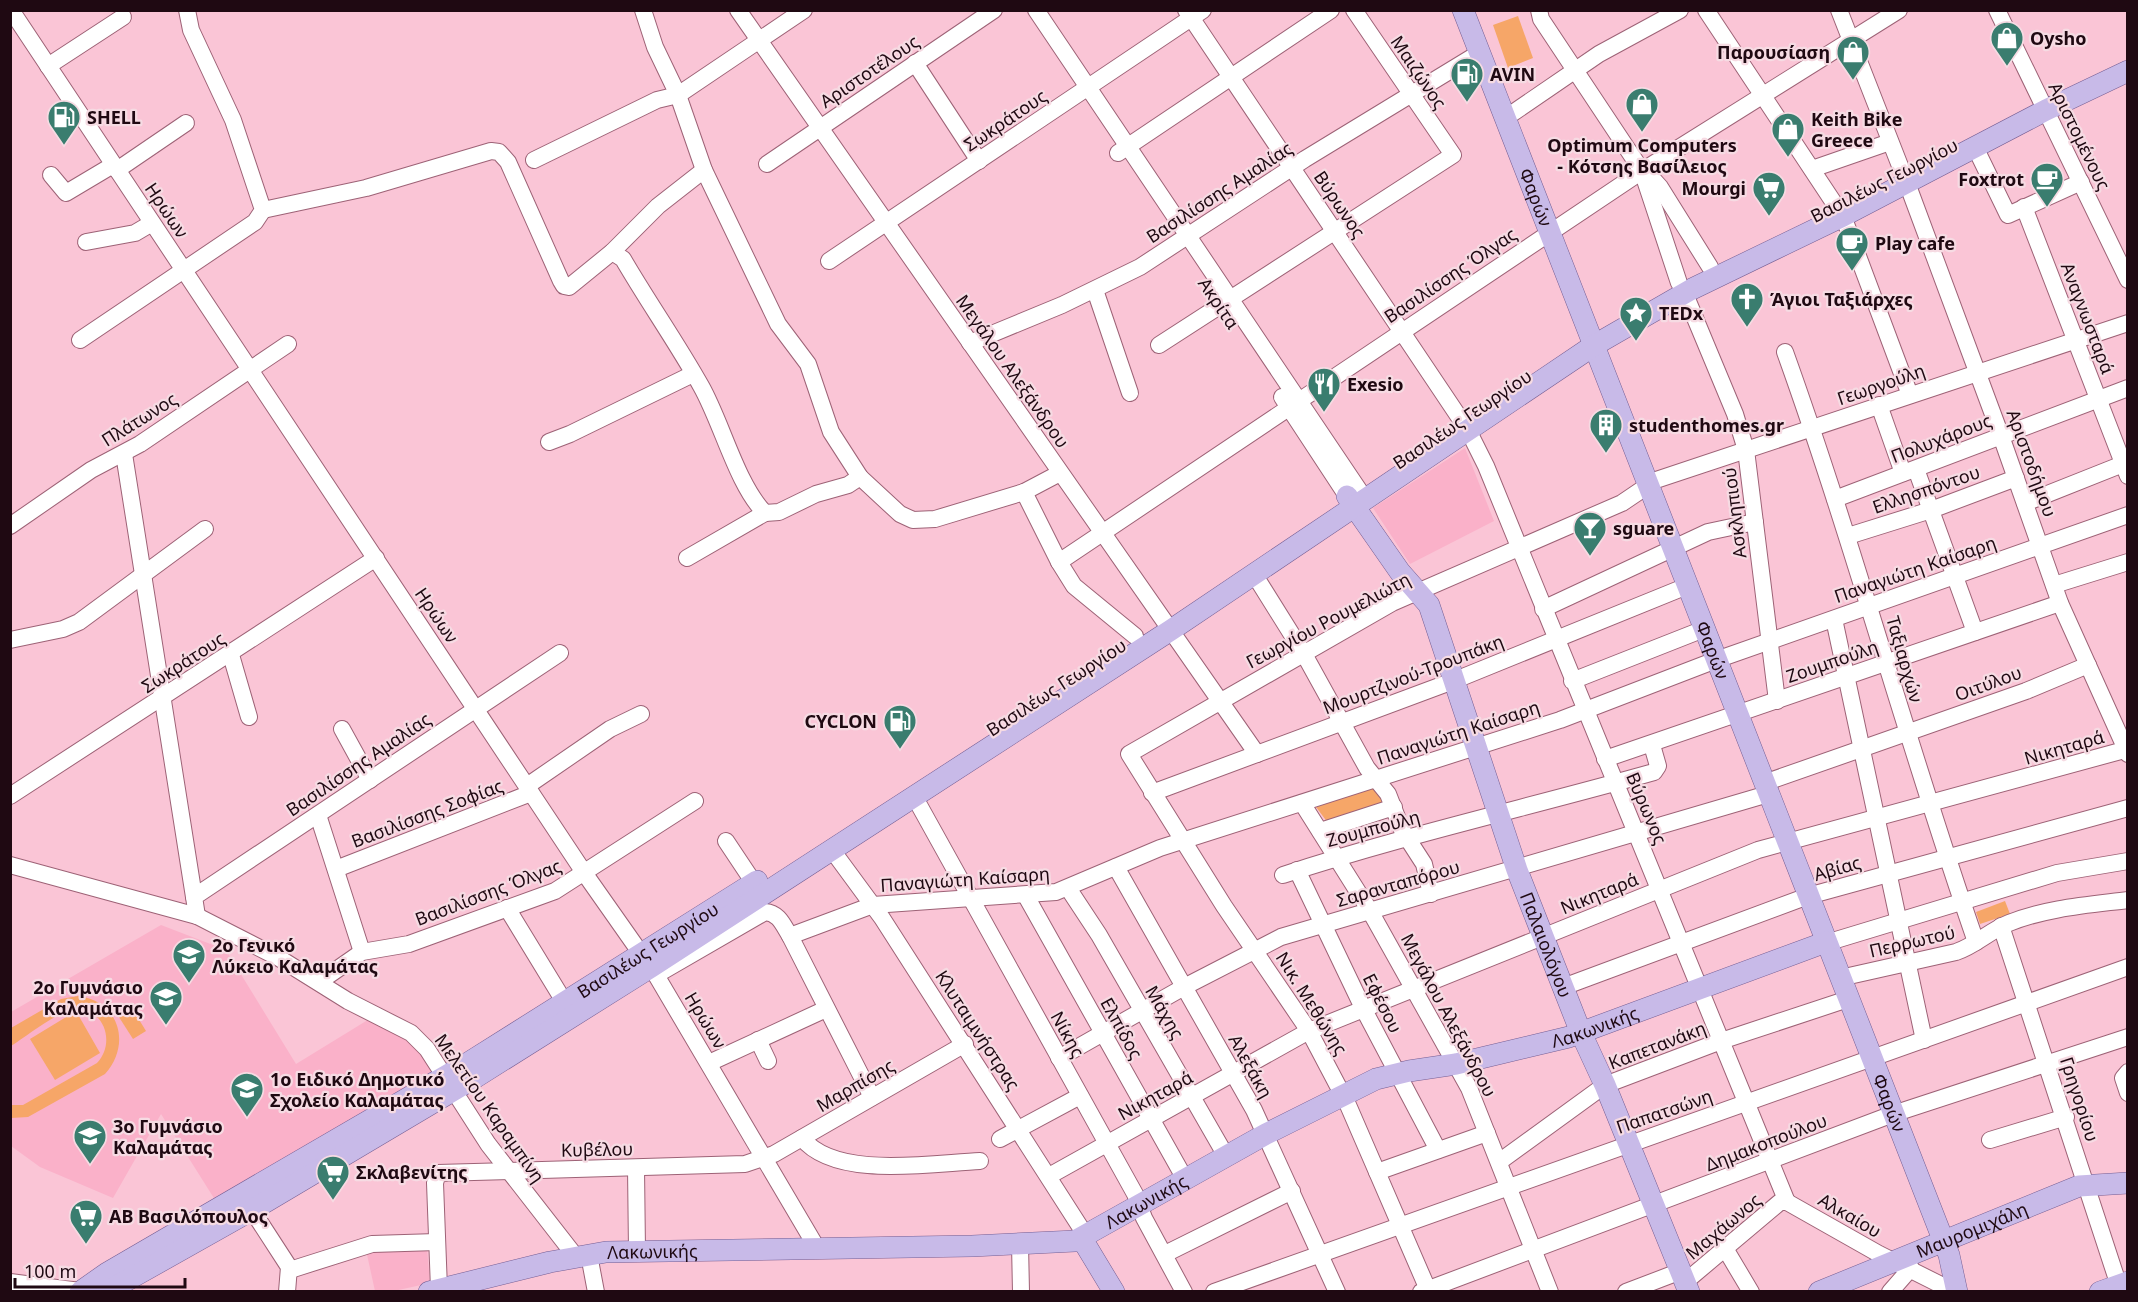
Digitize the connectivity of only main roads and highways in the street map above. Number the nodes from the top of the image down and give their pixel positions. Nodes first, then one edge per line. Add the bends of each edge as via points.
1 (1463, 10) edge
2 (2127, 71) edge
3 (2043, 104) junction
4 (1904, 177) junction
5 (1839, 211) junction
6 (1682, 289) junction
7 (1591, 340) junction
8 (1356, 497) junction
9 (1420, 592) joint
10 (1166, 624) junction
11 (1826, 942) junction
12 (649, 966) junction
13 (1581, 1033) junction
14 (449, 1084) junction
15 (2127, 1183) edge
16 (1084, 1238) junction
17 (1943, 1241) junction
18 (1685, 1282) edge
19 (434, 1290) edge
20 (81, 1291) edge
21 (106, 1292) edge
22 (1114, 1292) edge
23 (1819, 1292) edge
24 (1956, 1292) edge

1 - 7 main road, Φαρών
2 - 3 main road
3 - 4 main road, Βασιλέως Γεωργίου
3 - 4 main road, Βασιλέως Γεωργίου via 1975,147
4 - 5 main road, Βασιλέως Γεωργίου
5 - 6 main road, Βασιλέως Γεωργίου
5 - 6 main road, Βασιλέως Γεωργίου via 1710,267
6 - 7 main road, Βασιλέως Γεωργίου
7 - 8 main road, Βασιλέως Γεωργίου
7 - 11 main road, Φαρών
8 - 9 main road, Ακρίτα via 1400,572
8 - 10 main road, Βασιλέως Γεωργίου
8 - 10 main road, Βασιλέως Γεωργίου via 1254,574
9 - 13 main road, Παλαιολόγου via 1431,610 1517,870
10 - 12 main road, Βασιλέως Γεωργίου via 914,796
10 - 12 main road, Βασιλέως Γεωργίου via 1135,636 754,883
11 - 13 main road, Λακωνικής
11 - 17 main road, Φαρών
12 - 14 main road, Βασιλέως Γεωργίου
12 - 14 main road, Βασιλέως Γεωργίου via 565,1003
13 - 16 main road, Λακωνικής via 1456,1064 1397,1073 1343,1094
13 - 18 main road, Παλαιολόγου
14 - 20 main road, Βασιλέως Γεωργίου
14 - 21 main road, Βασιλέως Γεωργίου via 252,1210
15 - 17 main road, Μαυρομιχάλη via 2086,1184
16 - 19 main road, Λακωνικής via 1020,1244 636,1251 583,1256
16 - 22 main road
17 - 23 main road, Μαυρομιχάλη via 1903,1265
17 - 24 main road, Φαρών

